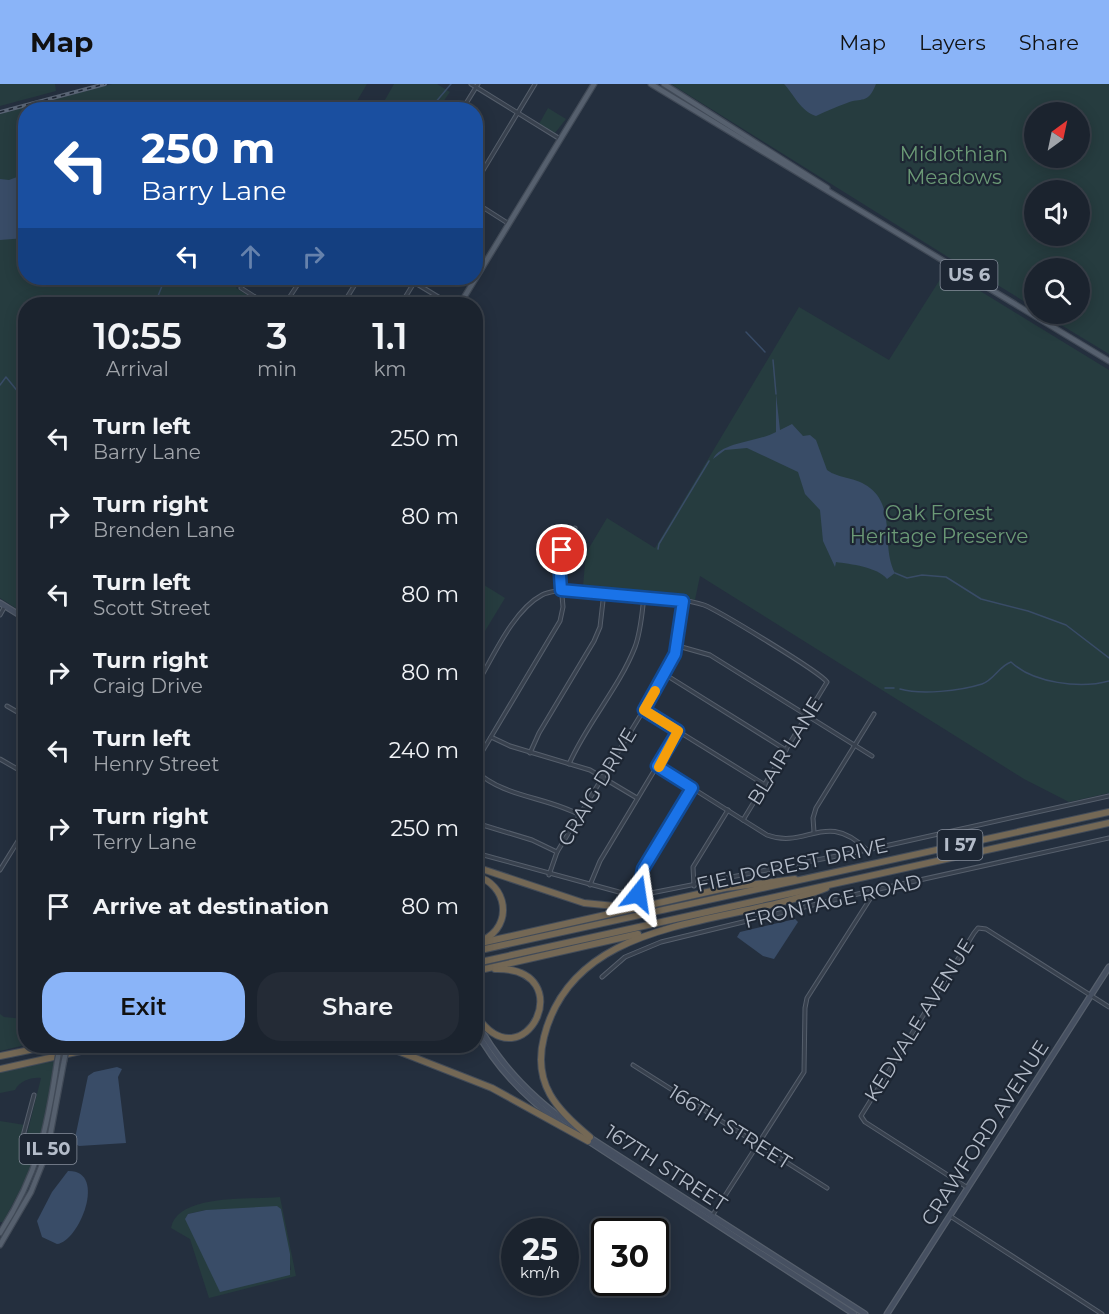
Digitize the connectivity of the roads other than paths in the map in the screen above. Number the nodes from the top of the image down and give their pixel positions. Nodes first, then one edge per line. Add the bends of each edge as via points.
1 (471, 84) edge
2 (535, 84) edge
3 (594, 84) edge
4 (651, 84) edge
5 (664, 84) edge
6 (477, 86) edge
7 (467, 102) edge
8 (518, 113) junction
9 (560, 139) junction
10 (483, 170) edge
11 (829, 190) junction
12 (483, 207) edge
13 (509, 224) junction
14 (483, 266) edge
15 (242, 285) edge
16 (419, 285) edge
17 (255, 297) edge
18 (439, 297) edge
19 (1109, 361) edge
20 (576, 528) dead end
21 (561, 590) junction
22 (604, 592) junction
23 (644, 596) junction
24 (683, 601) junction
25 (3, 605) edge
26 (18, 614) edge
27 (0, 615) edge
28 (678, 646) junction
29 (483, 675) edge
30 (666, 675) junction
31 (7, 706) dead end
32 (644, 710) junction
33 (18, 712) edge
34 (874, 714) dead end
35 (807, 716) junction
36 (678, 731) junction
37 (490, 737) junction
38 (855, 745) junction
39 (483, 750) edge
40 (786, 750) junction
41 (530, 753) junction
42 (872, 756) dead end
43 (0, 759) edge
44 (569, 764) junction
45 (657, 766) junction
46 (18, 769) edge
47 (483, 776) edge
48 (603, 777) junction
49 (765, 785) junction
50 (692, 788) junction
51 (1109, 796) edge
52 (637, 798) junction
53 (728, 810) junction
54 (1109, 812) edge
55 (580, 815) junction
56 (743, 820) junction
57 (1109, 823) edge
58 (483, 825) edge
59 (814, 832) junction
60 (1109, 838) edge
61 (18, 841) edge
62 (867, 850) junction
63 (557, 852) junction
64 (483, 856) edge
65 (483, 869) edge
66 (0, 870) edge
67 (549, 875) junction
68 (810, 878) junction
69 (483, 880) edge
70 (842, 882) junction
71 (590, 885) junction
72 (694, 886) junction
73 (870, 891) junction
74 (638, 894) junction
75 (646, 906) junction
76 (674, 927) junction
77 (483, 939) edge
78 (483, 941) edge
79 (483, 949) edge
80 (483, 961) edge
81 (1109, 967) edge
82 (483, 969) edge
83 (483, 970) edge
84 (602, 977) dead end
85 (1091, 995) junction
86 (1109, 1007) edge
87 (483, 1024) edge
88 (483, 1033) edge
89 (483, 1040) edge
90 (18, 1052) edge
91 (59, 1053) edge
92 (66, 1053) edge
93 (72, 1053) edge
94 (402, 1053) edge
95 (0, 1056) edge
96 (633, 1065) dead end
97 (0, 1069) edge
98 (34, 1095) dead end
99 (589, 1139) junction
100 (758, 1144) junction
101 (40, 1151) junction
102 (827, 1188) dead end
103 (968, 1188) junction
104 (950, 1216) junction
105 (711, 1218) junction
106 (2, 1225) edge
107 (10, 1230) junction
108 (0, 1233) edge
109 (0, 1245) edge
110 (854, 1314) edge
111 (865, 1314) edge
112 (887, 1314) edge
113 (1102, 1314) edge

1 - 6 street
2 - 8 street
3 - 9 main road
4 - 11 main road, US 6
5 - 11 main road, US 6 via 824,183
6 - 7 street
6 - 8 street
8 - 9 street
8 - 10 street
9 - 13 main road
11 - 19 main road, US 6
12 - 13 street
13 - 14 main road
15 - 17 street via 241,288
16 - 18 street
20 - 21 street via 559,560
21 - 22 street
21 - 29 street via 542,595 526,607
21 - 37 street via 560,621
22 - 23 street
22 - 41 street via 600,627 594,641
23 - 24 street
23 - 44 street via 633,651
24 - 28 street, CRAIG DRIVE
24 - 35 street, BLAIR LANE via 718,612 826,682
25 - 26 main road
25 - 27 street
28 - 30 street, CRAIG DRIVE
28 - 35 street via 707,653
30 - 32 street, CRAIG DRIVE
30 - 40 street
31 - 33 street
32 - 36 street
32 - 48 street, CRAIG DRIVE
34 - 38 street
35 - 38 street
35 - 40 street, BLAIR LANE
36 - 45 street
36 - 49 street
37 - 39 street
37 - 41 street
38 - 42 street
38 - 59 street via 815,810
40 - 49 street, BLAIR LANE
41 - 44 street
43 - 46 street
44 - 48 street
45 - 50 street
45 - 52 street
47 - 55 street via 494,784
48 - 52 street
48 - 55 street, CRAIG DRIVE
49 - 56 street, BLAIR LANE
50 - 53 street
50 - 74 street via 643,869
51 - 62 street, FIELDCREST DRIVE
52 - 71 street
53 - 56 street
53 - 72 street via 693,867
54 - 68 highway, I 57
55 - 63 street, CRAIG DRIVE
56 - 59 street via 777,839
57 - 70 highway, I 57
58 - 63 street
59 - 62 street via 842,833
60 - 73 street, FRONTAGE ROAD
61 - 66 street
62 - 72 street, FIELDCREST DRIVE
63 - 67 street, CRAIG DRIVE
64 - 67 street, FIELDCREST DRIVE
65 - 75 highway via 584,903 615,908
67 - 71 street, FIELDCREST DRIVE
68 - 75 highway via 750,883
68 - 79 highway, I 57
69 - 77 highway via 495,887 504,907 494,933
70 - 76 highway via 818,892
70 - 80 highway, I 57
71 - 74 street, FIELDCREST DRIVE
72 - 74 street, FIELDCREST DRIVE
73 - 84 street, FRONTAGE ROAD via 661,942 625,957
73 - 100 street via 870,899 807,998 804,1072
75 - 78 highway
76 - 82 highway
76 - 99 highway via 634,939 594,963 567,991 545,1031 541,1064 550,1096
81 - 85 main road, CRAWFORD AVENUE
83 - 87 highway via 511,970 526,977 541,997 538,1018 526,1033 509,1038 491,1034
85 - 86 street
85 - 103 main road, CRAWFORD AVENUE
85 - 103 street, KEDVALE AVENUE via 982,928 974,933 861,1116
88 - 99 main road, 167TH STREET via 528,1091
89 - 99 main road, 167TH STREET via 503,1071 525,1094
90 - 95 highway
91 - 101 main road, IL 50, bridge
92 - 107 main road, IL 50, bridge via 47,1152
93 - 97 highway
94 - 99 highway via 492,1089
96 - 100 street, 166TH STREET
98 - 101 street via 23,1136 25,1146
99 - 105 main road, 167TH STREET
100 - 102 street, 166TH STREET
100 - 105 street
101 - 106 main road, IL 50 via 22,1194
103 - 104 main road, CRAWFORD AVENUE
104 - 112 main road, CRAWFORD AVENUE
104 - 113 street
105 - 110 main road, 167TH STREET
105 - 111 main road, 167TH STREET
106 - 107 street
106 - 108 main road, IL 50
107 - 109 main road, IL 50

